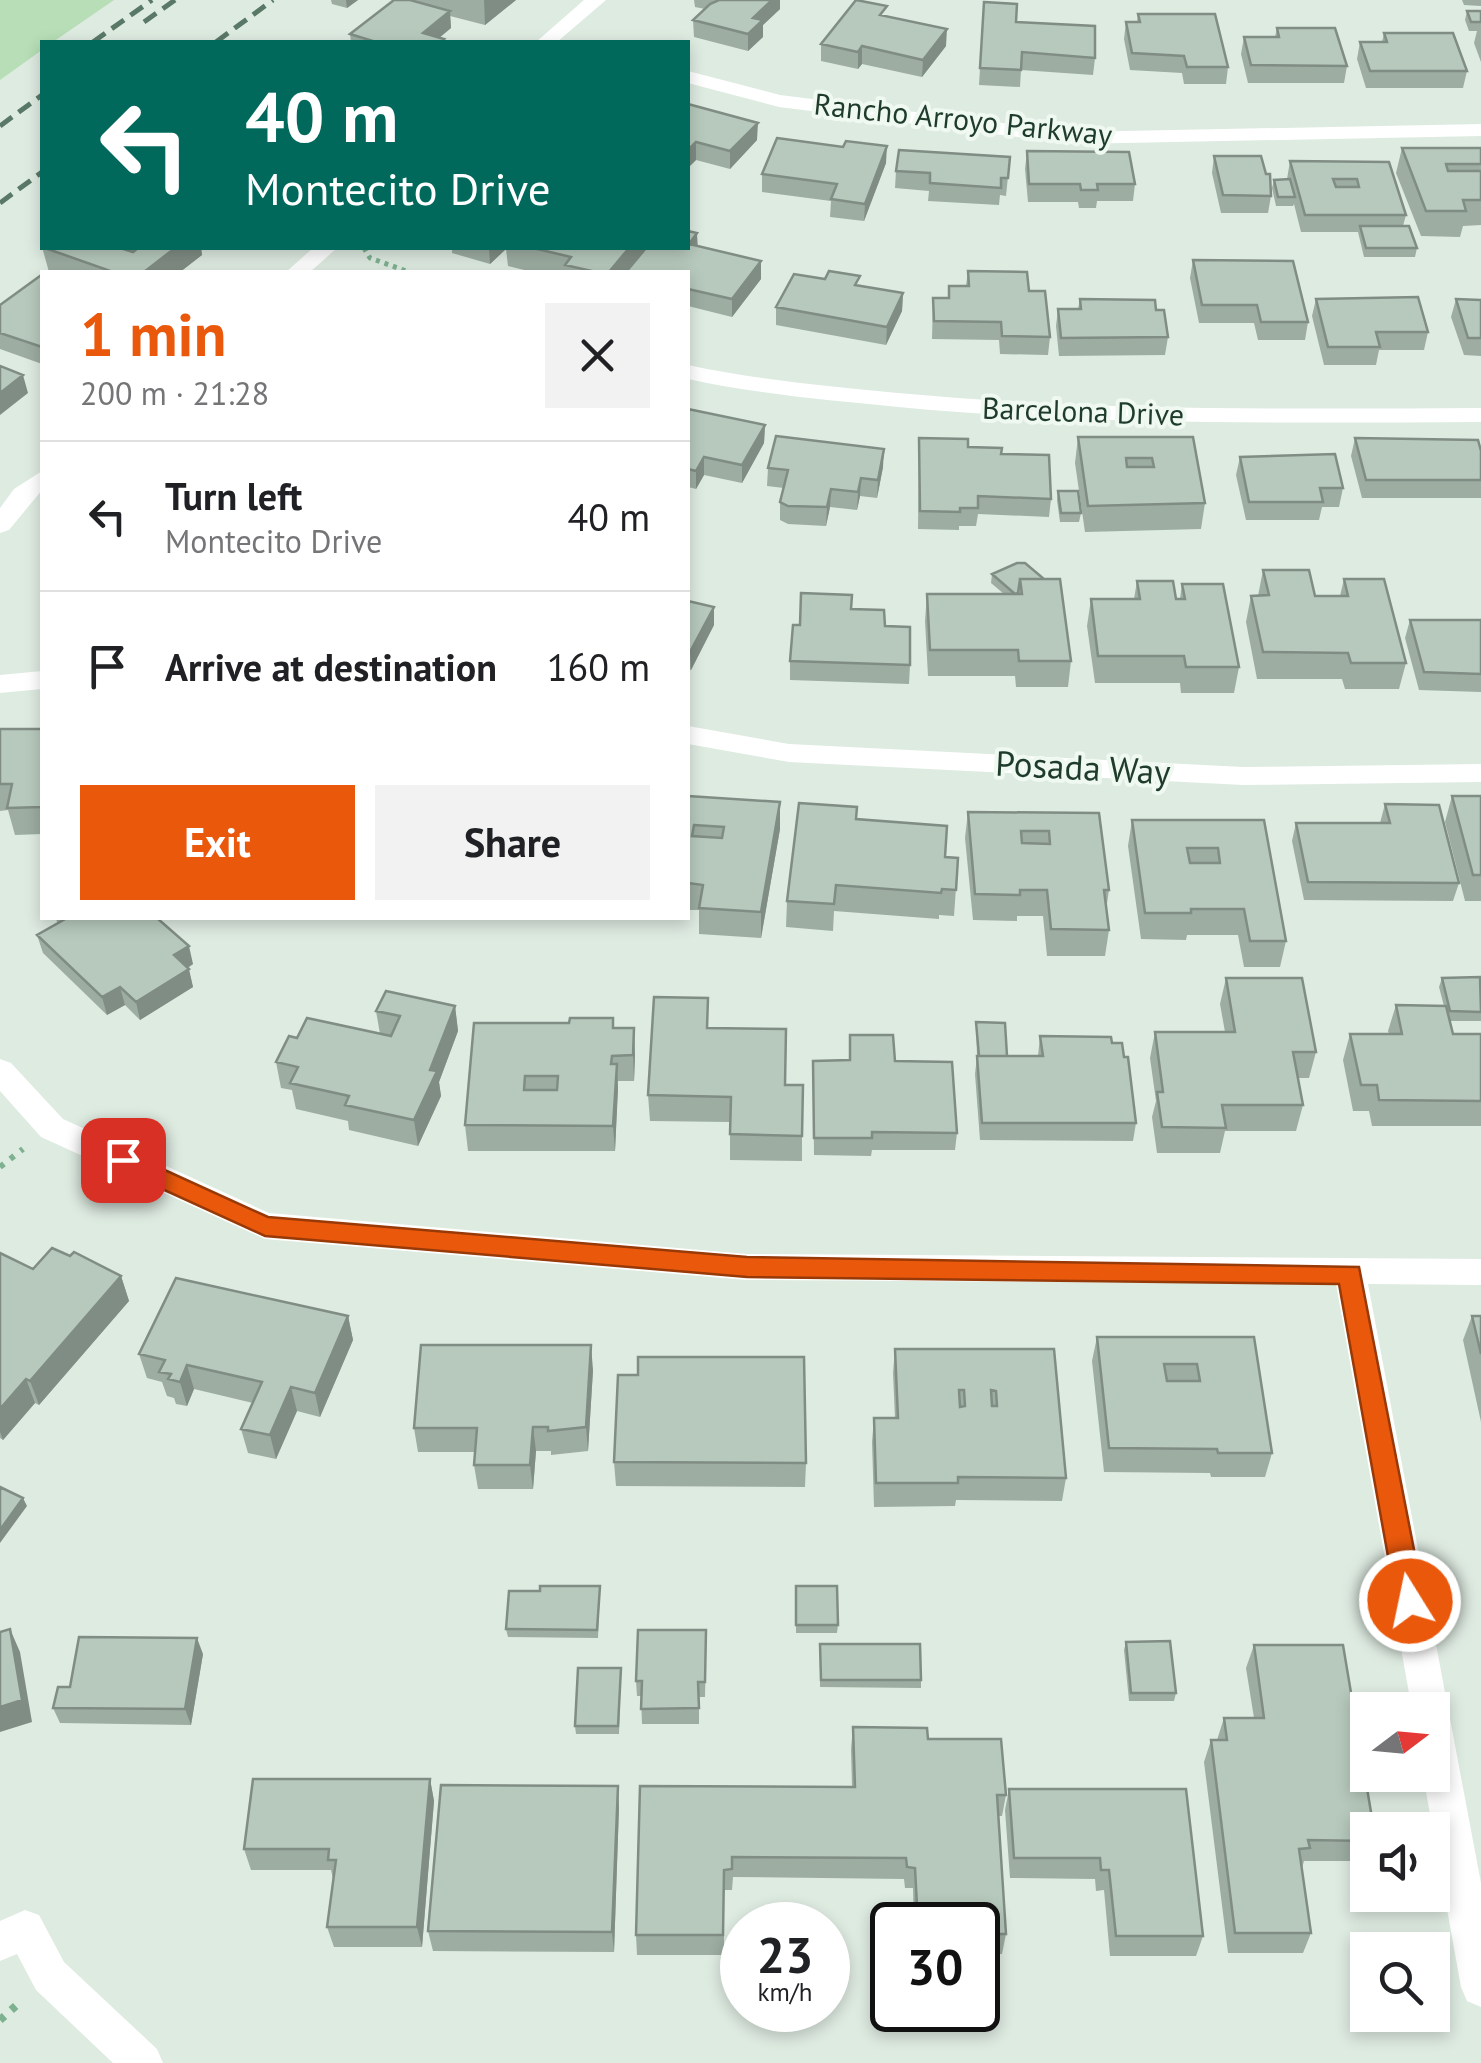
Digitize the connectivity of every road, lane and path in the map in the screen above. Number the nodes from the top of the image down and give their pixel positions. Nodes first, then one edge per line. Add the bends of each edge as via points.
1 (596, 0) edge
2 (552, 40) edge
3 (690, 78) edge
4 (1481, 130) edge
5 (324, 250) edge
6 (365, 250) edge
7 (303, 268) edge
8 (403, 270) edge
9 (690, 372) edge
10 (1481, 415) edge
11 (40, 480) edge
12 (0, 525) edge
13 (40, 680) edge
14 (0, 684) edge
15 (690, 735) edge
16 (1481, 773) edge
17 (0, 1072) edge
18 (1481, 1272) edge
19 (1350, 1274) junction
20 (1427, 1692) edge
21 (1445, 1792) edge
22 (0, 1942) edge
23 (1481, 1987) edge
24 (142, 2063) edge

1 - 2 street
3 - 4 street, Rancho Arroyo Parkway via 778,101 1074,138
5 - 7 street
6 - 8 path
9 - 10 street, Barcelona Drive via 972,408
11 - 12 street
13 - 14 street
15 - 16 street, Posada Way via 789,752 1243,776
17 - 19 street via 52,1128 265,1226 747,1267
18 - 19 street
19 - 20 street
21 - 23 street
22 - 24 street via 24,1930 50,1976

